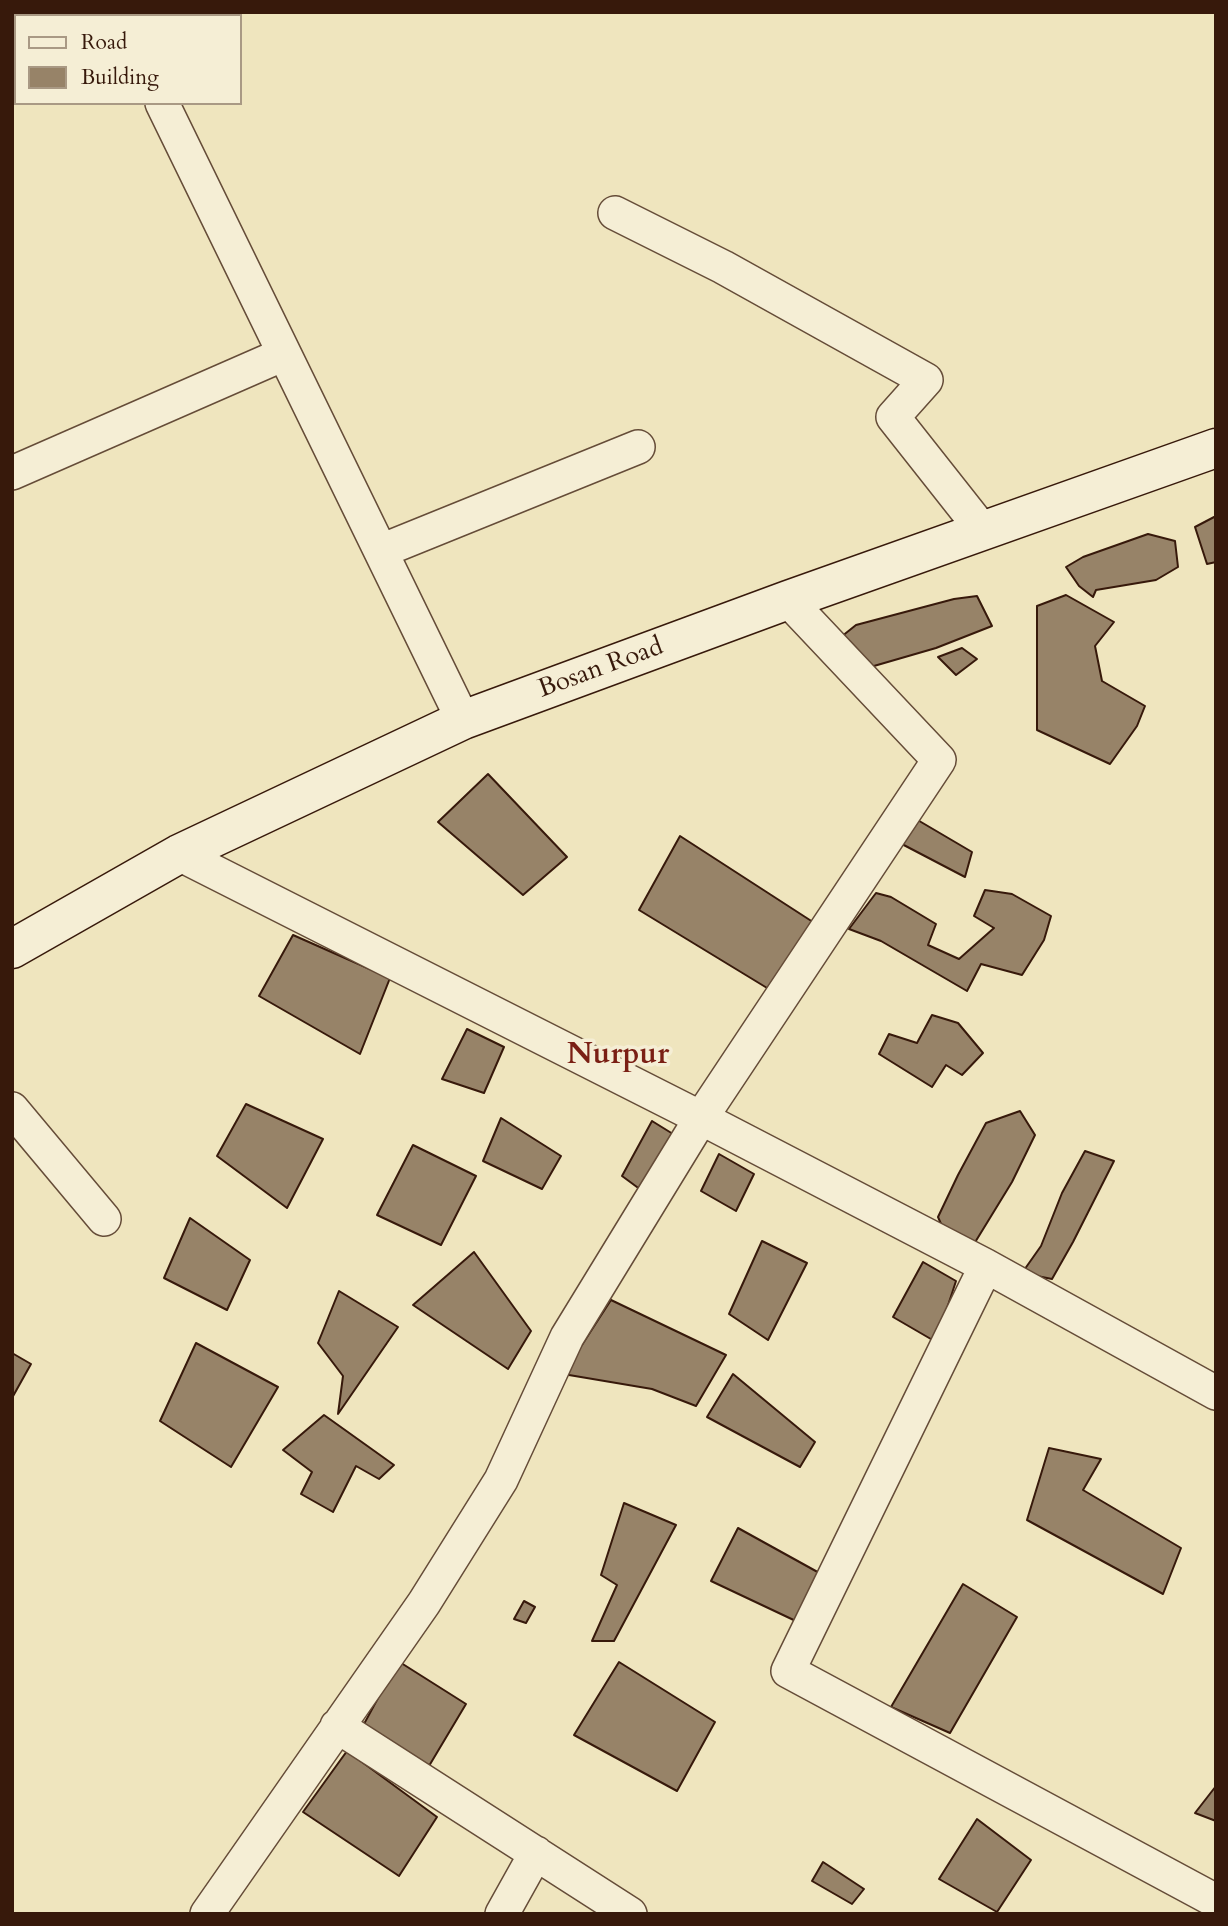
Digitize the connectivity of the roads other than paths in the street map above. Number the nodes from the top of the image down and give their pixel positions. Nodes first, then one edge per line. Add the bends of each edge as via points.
1 (163, 105) edge
2 (615, 213) dead end
3 (285, 354) junction
4 (638, 447) dead end
5 (1216, 448) edge
6 (12, 473) edge
7 (983, 531) junction
8 (381, 551) junction
9 (788, 600) junction
10 (463, 720) junction
11 (179, 854) junction
12 (12, 948) edge
13 (12, 1109) edge
14 (701, 1118) junction
15 (104, 1219) dead end
16 (986, 1266) junction
17 (1216, 1393) edge
18 (337, 1726) junction
19 (536, 1853) junction
20 (1216, 1901) edge
21 (207, 1914) edge
22 (502, 1914) edge
23 (630, 1914) edge

1 - 3 street
2 - 7 street via 723,267 926,380 893,417
3 - 6 street
3 - 8 street
4 - 8 street
5 - 7 main road, Bosan Road
7 - 9 main road, Bosan Road
8 - 10 street
9 - 10 main road, Bosan Road
9 - 14 street via 939,760
10 - 11 main road, Bosan Road
11 - 12 main road, Bosan Road
11 - 14 street
13 - 15 street
14 - 16 street
14 - 18 street via 567,1337 501,1480 424,1603
16 - 17 street
16 - 20 street via 788,1671
18 - 19 street
18 - 21 street
19 - 22 street
19 - 23 street

